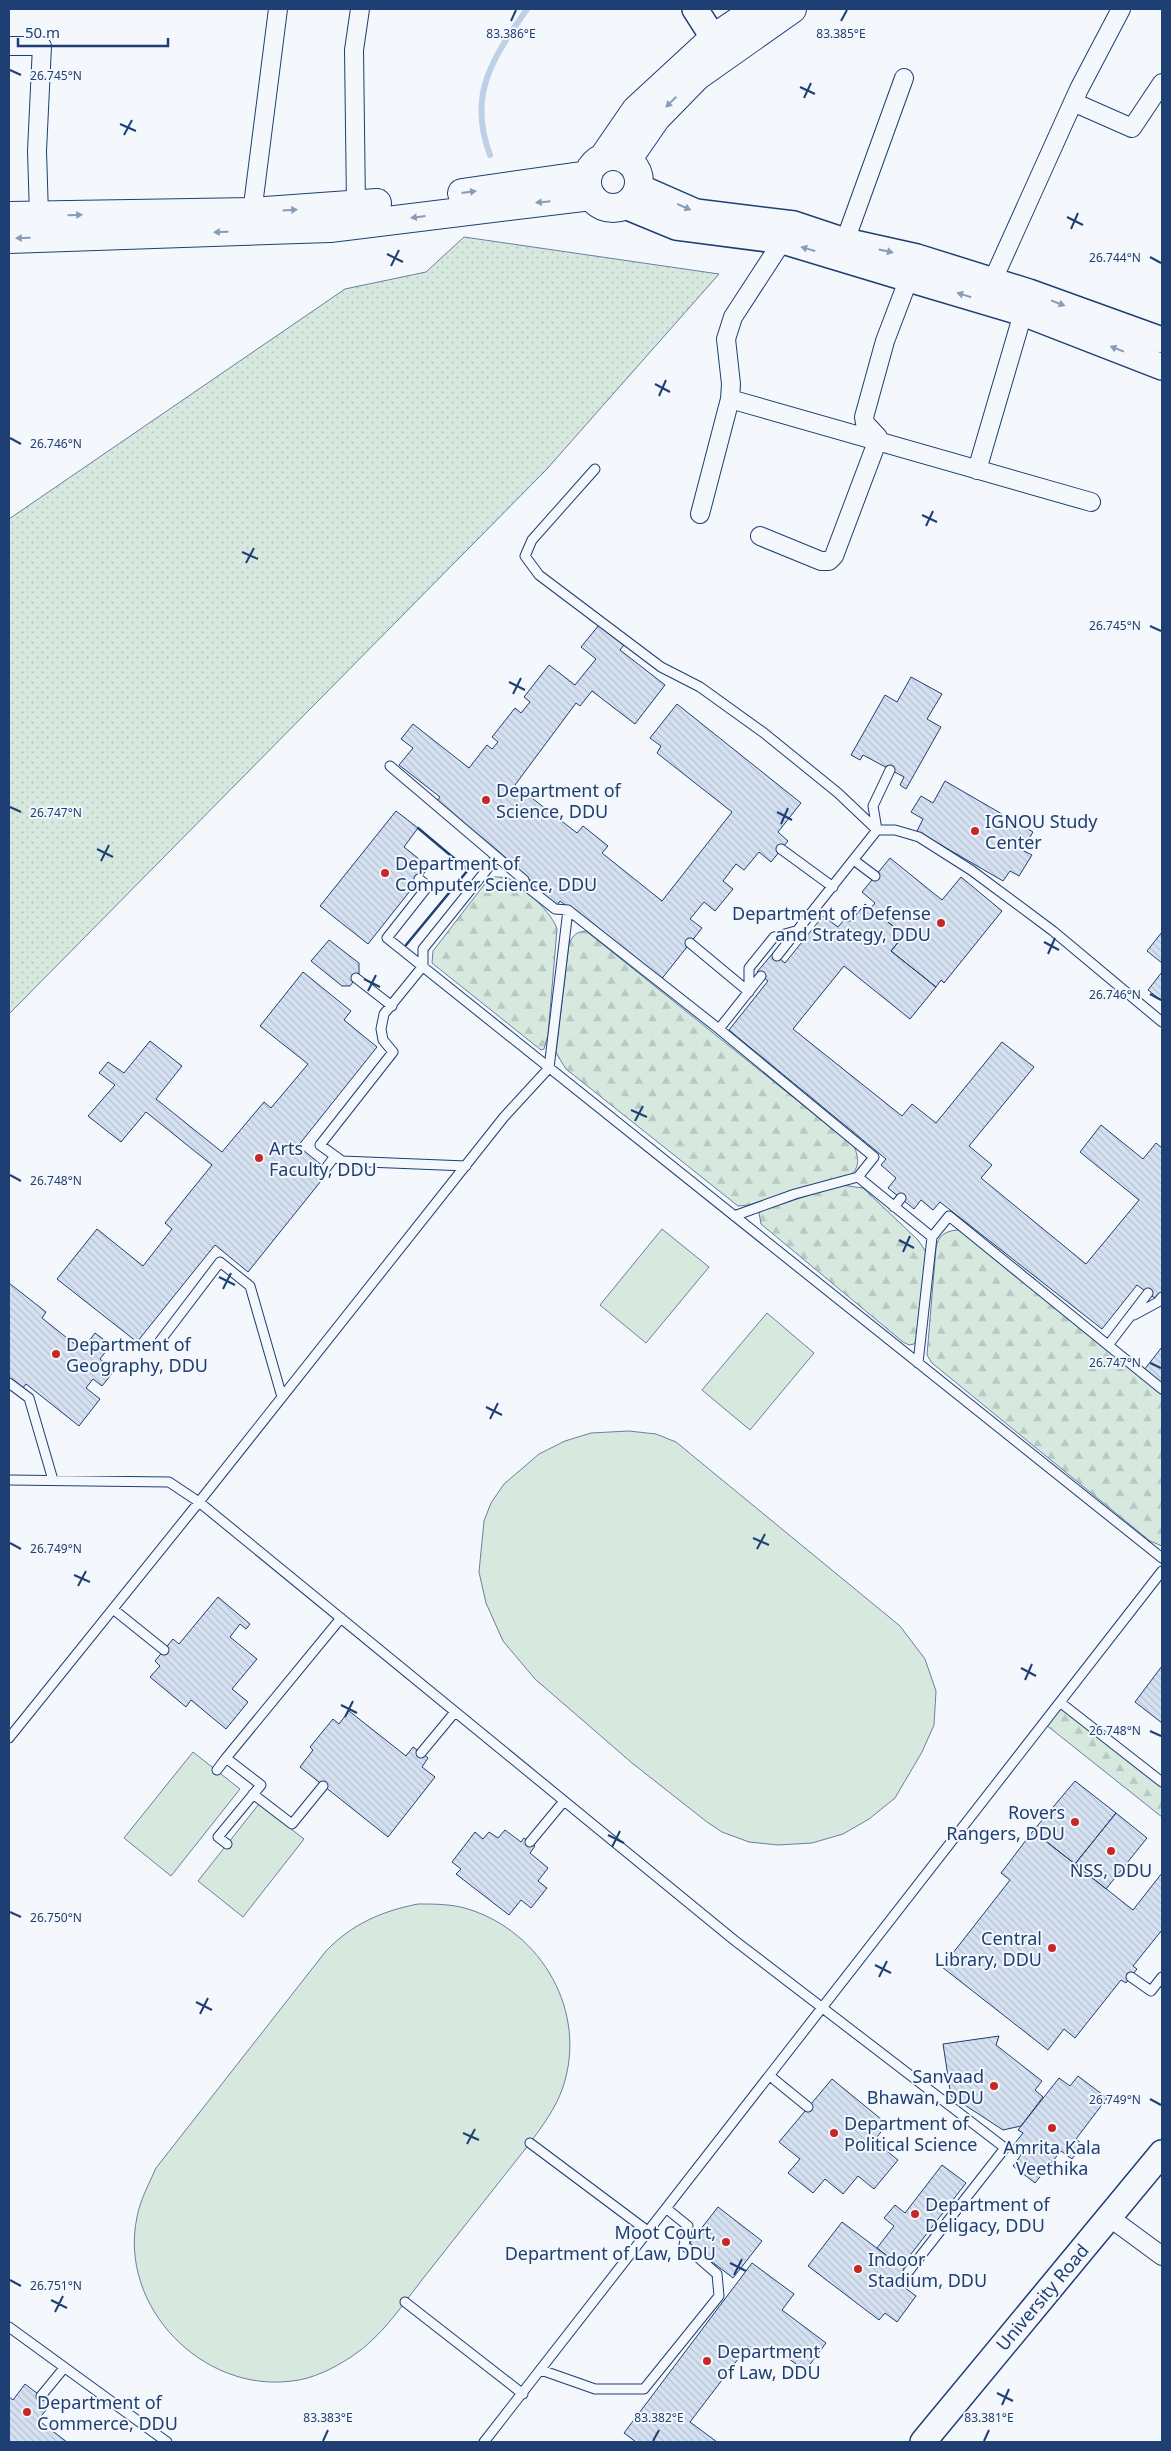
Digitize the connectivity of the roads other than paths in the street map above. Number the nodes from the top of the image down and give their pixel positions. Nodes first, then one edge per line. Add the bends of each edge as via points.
1 (278, 9) edge
2 (360, 9) edge
3 (695, 9) edge
4 (1122, 9) edge
5 (772, 12) edge
6 (9, 46) edge
7 (719, 47) junction
8 (904, 78) dead end
9 (1162, 83) edge
10 (1073, 102) junction
11 (602, 172) junction
12 (632, 196) junction
13 (356, 206) junction
14 (39, 215) junction
15 (9, 216) edge
16 (251, 222) junction
17 (788, 233) junction
18 (9, 238) edge
19 (845, 241) junction
20 (913, 268) junction
21 (992, 282) junction
22 (1026, 303) junction
23 (1162, 340) edge
24 (1162, 367) edge
25 (730, 399) junction
26 (877, 442) junction
27 (595, 469) dead end
28 (977, 470) junction
29 (1090, 502) dead end
30 (700, 514) dead end
31 (760, 536) dead end
32 (390, 766) dead end
33 (890, 770) dead end
34 (877, 830) junction
35 (781, 850) dead end
36 (496, 858) junction
37 (855, 860) junction
38 (875, 876) dead end
39 (419, 879) dead end
40 (833, 887) junction
41 (568, 910) junction
42 (799, 930) junction
43 (690, 943) dead end
44 (777, 956) dead end
45 (423, 966) junction
46 (761, 976) dead end
47 (356, 978) dead end
48 (748, 992) junction
49 (392, 1006) junction
50 (1162, 1022) edge
51 (719, 1029) junction
52 (549, 1068) junction
53 (335, 1156) junction
54 (466, 1166) junction
55 (326, 1168) dead end
56 (858, 1177) junction
57 (901, 1198) dead end
58 (894, 1207) junction
59 (734, 1216) junction
60 (932, 1237) junction
61 (244, 1269) dead end
62 (238, 1276) junction
63 (1148, 1293) dead end
64 (1162, 1297) edge
65 (1129, 1318) junction
66 (160, 1341) dead end
67 (1109, 1344) junction
68 (918, 1363) junction
69 (9, 1382) edge
70 (1162, 1389) edge
71 (282, 1397) junction
72 (9, 1480) edge
73 (53, 1480) junction
74 (199, 1502) junction
75 (1162, 1558) edge
76 (1162, 1571) edge
77 (113, 1609) junction
78 (341, 1618) junction
79 (164, 1650) dead end
80 (1060, 1703) junction
81 (455, 1712) junction
82 (9, 1736) edge
83 (421, 1753) dead end
84 (226, 1758) junction
85 (216, 1770) dead end
86 (1162, 1782) edge
87 (323, 1786) dead end
88 (253, 1794) junction
89 (564, 1801) junction
90 (530, 1842) dead end
91 (227, 1844) dead end
92 (1131, 1977) dead end
93 (1162, 1977) edge
94 (822, 2009) junction
95 (770, 2076) junction
96 (808, 2107) dead end
97 (530, 2143) dead end
98 (1162, 2153) edge
99 (667, 2209) junction
100 (1109, 2217) junction
101 (649, 2232) junction
102 (1162, 2256) edge
103 (908, 2272) dead end
104 (405, 2302) dead end
105 (9, 2327) edge
106 (64, 2368) junction
107 (541, 2370) junction
108 (522, 2394) junction
109 (41, 2396) dead end
110 (167, 2442) edge
111 (484, 2442) edge
112 (923, 2442) edge

1 - 16 street
2 - 13 street via 354,50
3 - 7 main road
4 - 10 street
5 - 7 main road
6 - 14 street via 42,46
7 - 11 main road via 697,76
8 - 19 street
9 - 10 street via 1132,128
10 - 21 street
11 - 12 main road via 637,171
11 - 12 main road via 601,206 608,208
13 -> 11 main road
11 -> 16 main road via 330,228
12 - 17 main road
16 -> 13 main road
14 - 15 main road
14 -> 16 main road
16 -> 18 main road via 150,233
17 - 19 main road
20 -> 17 main road
17 - 25 street via 727,330
19 -> 20 main road
20 - 21 main road
22 -> 20 main road
20 - 26 street via 885,341 864,417 868,427 876,432
21 - 22 main road
22 -> 23 main road
24 -> 22 main road
22 - 28 street
25 - 26 street
25 - 30 street
26 - 28 street
26 - 31 street via 834,556 829,561
27 - 34 lane via 532,540 525,556 534,569 661,667 700,687 764,733 838,793
28 - 29 street
32 - 36 lane
33 - 34 lane via 873,806
34 - 37 lane
34 - 50 lane via 895,830 919,838 958,859 1053,931
35 - 40 lane
36 - 41 lane via 555,909
36 - 45 lane via 423,949
37 - 38 lane
37 - 40 lane
39 - 45 lane via 428,886 387,938
40 - 42 lane
41 - 51 lane
41 - 52 lane
42 - 44 lane
42 - 48 lane via 774,937 749,968
43 - 48 lane
45 - 49 lane
45 - 52 lane
46 - 48 lane
47 - 49 lane
48 - 51 lane
49 - 53 lane via 384,1014 382,1029 383,1040 393,1052 320,1145
51 - 56 lane via 874,1157
52 - 54 lane via 504,1117
52 - 59 lane
53 - 54 lane via 342,1161
53 - 55 lane
54 - 71 lane
56 - 58 lane
56 - 59 lane via 795,1194
57 - 58 lane
58 - 60 lane
59 - 68 lane
60 - 67 lane via 949,1216
60 - 68 lane
61 - 62 lane
62 - 66 lane via 220,1262
62 - 71 lane via 250,1286
63 - 65 lane
64 - 65 lane
65 - 67 lane
67 - 70 lane
68 - 75 lane
69 - 73 lane via 29,1398
71 - 74 lane
72 - 73 lane
73 - 74 lane via 169,1482
74 - 77 lane
74 - 78 lane
76 - 80 lane
77 - 79 lane
77 - 82 lane
78 - 81 lane
78 - 84 lane
80 - 86 lane
80 - 94 lane
81 - 83 lane
81 - 89 lane
84 - 85 lane
84 - 88 lane via 260,1785
87 - 88 lane via 291,1826
88 - 91 lane via 218,1837
89 - 90 lane
89 - 94 lane
92 - 93 lane via 1151,1990
94 - 95 lane
94 - 103 lane via 960,2108 1005,2148 944,2219
95 - 96 lane
95 - 99 lane
97 - 101 lane
98 - 100 main road, University Road
99 - 101 lane
99 - 107 lane via 688,2226 684,2245 708,2262 717,2274 719,2296 689,2339 644,2389 596,2389
100 - 102 street
100 - 112 main road, University Road
101 - 107 lane
104 - 108 lane
105 - 106 lane
106 - 109 lane
106 - 110 lane
107 - 108 lane
108 - 111 lane

